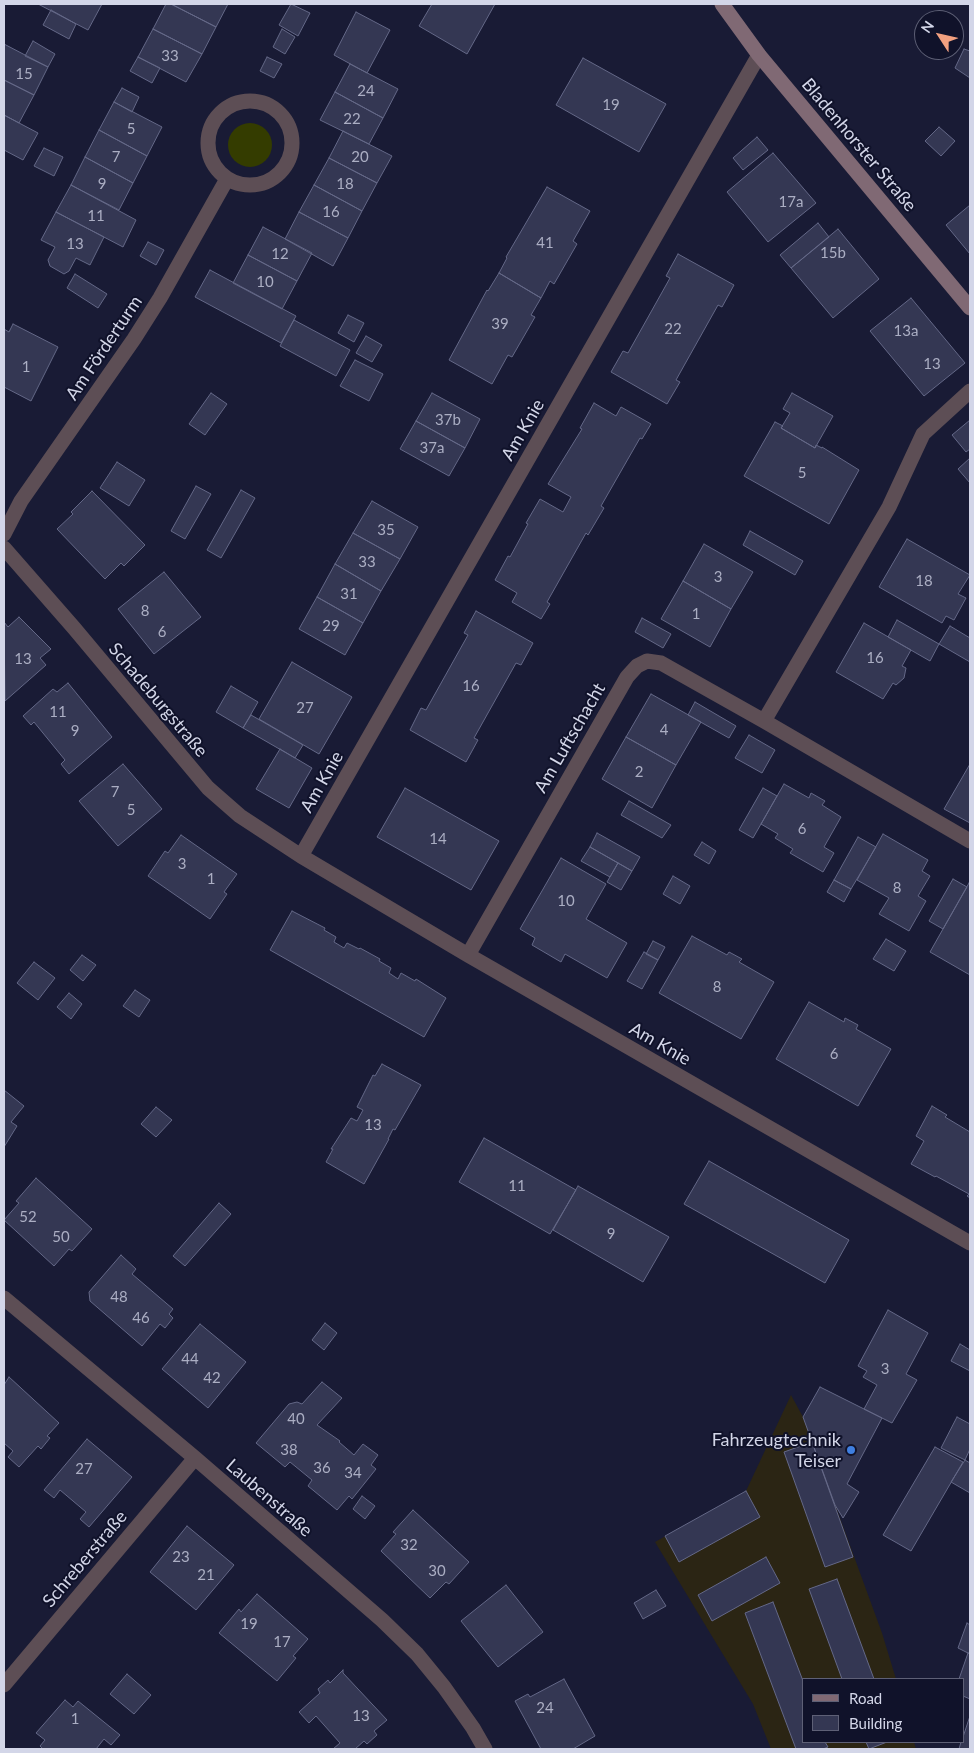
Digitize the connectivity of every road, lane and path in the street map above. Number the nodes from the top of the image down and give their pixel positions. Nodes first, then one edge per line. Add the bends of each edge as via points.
1 (722, 4) edge
2 (759, 55) junction
3 (227, 179) junction
4 (970, 308) edge
5 (970, 391) edge
6 (4, 534) edge
7 (4, 548) edge
8 (764, 721) junction
9 (970, 841) edge
10 (301, 856) junction
11 (468, 955) junction
12 (970, 1242) edge
13 (4, 1298) edge
14 (195, 1458) junction
15 (4, 1685) edge
16 (485, 1749) edge

1 - 2 street, Bladenhorster Straße
2 - 4 street, Bladenhorster Straße
2 - 10 street, Am Knie
3 - 3 street via 218,171 208,149 212,125 231,105 252,101 271,106 289,126 291,153 286,165 278,175 260,184 240,184
3 - 6 street, Am Förderturm via 160,298 21,500
5 - 8 street via 923,434 889,507
7 - 10 street, Schadeburgstraße via 208,788 240,816
8 - 9 street, Am Luftschacht
8 - 11 street, Am Luftschacht via 661,663 647,661 637,666 627,677
10 - 11 street, Am Knie
11 - 12 street, Am Knie
13 - 14 street, Laubenstraße
14 - 15 street, Schreberstraße
14 - 16 street, Laubenstraße via 417,1654 444,1686

